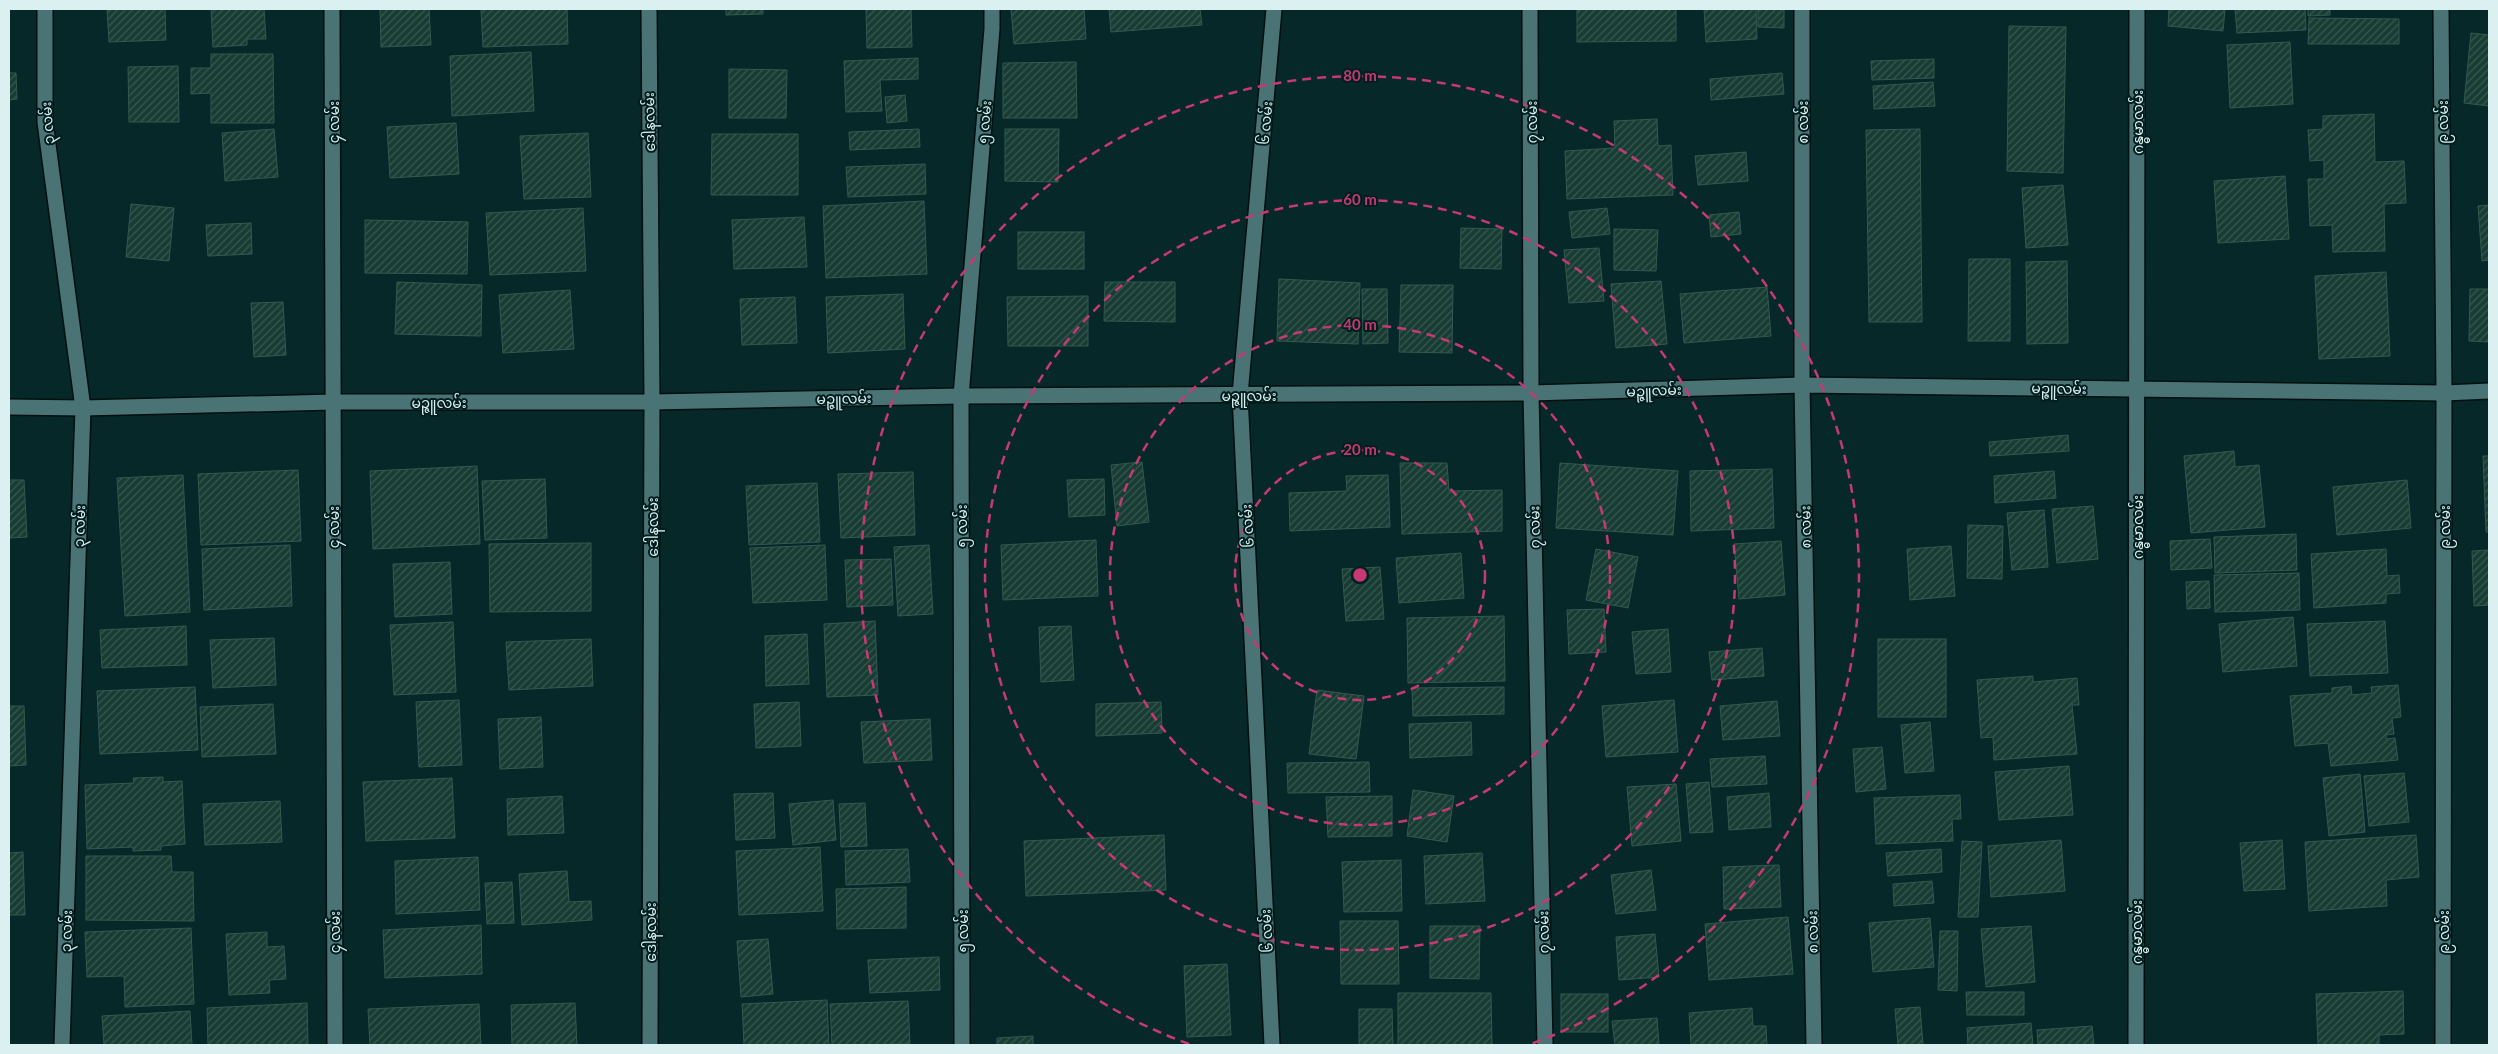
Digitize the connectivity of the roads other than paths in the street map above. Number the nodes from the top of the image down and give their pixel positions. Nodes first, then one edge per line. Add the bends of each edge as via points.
1 (45, 9) edge
2 (332, 9) edge
3 (649, 9) edge
4 (992, 9) edge
5 (1274, 9) edge
6 (1530, 9) edge
7 (1802, 9) edge
8 (2137, 9) edge
9 (2441, 9) edge
10 (1802, 385) junction
11 (2137, 389) junction
12 (2489, 391) edge
13 (2444, 392) junction
14 (1531, 393) junction
15 (1240, 395) junction
16 (961, 396) junction
17 (333, 402) junction
18 (652, 402) junction
19 (9, 407) edge
20 (83, 408) junction
21 (62, 1045) edge
22 (335, 1045) edge
23 (650, 1045) edge
24 (962, 1045) edge
25 (1272, 1045) edge
26 (1545, 1045) edge
27 (1814, 1045) edge
28 (2136, 1045) edge
29 (2443, 1045) edge

1 - 20 street, ၃ လမ်း via 45,122
2 - 17 street, ၄ လမ်း
3 - 18 street, ဒေါနလမ်း
4 - 16 street, ၅ လမ်း
5 - 15 street, ၆ လမ်း
6 - 14 street, ၇ လမ်း
7 - 10 street, ၈ လမ်း
8 - 11 street, ဂန္ဓမာလမ်း
9 - 13 street, ၉ လမ်း
10 - 11 street, မဉ္ဇူလမ်း
10 - 14 street, မဉ္ဇူလမ်း
10 - 27 street, ၈ လမ်း
11 - 13 street, မဉ္ဇူလမ်း
11 - 28 street, ဂန္ဓမာလမ်း
12 - 13 street, မဉ္ဇူလမ်း
13 - 29 street, ၉ လမ်း
14 - 15 street, မဉ္ဇူလမ်း
14 - 26 street, ၇ လမ်း
15 - 16 street, မဉ္ဇူလမ်း
15 - 25 street, ၆ လမ်း
16 - 18 street, မဉ္ဇူလမ်း
16 - 24 street, ၅ လမ်း
17 - 18 street, မဉ္ဇူလမ်း
17 - 20 street, မဉ္ဇူလမ်း
17 - 22 street, ၄ လမ်း
18 - 23 street, ဒေါနလမ်း
19 - 20 street, မဉ္ဇူလမ်း
20 - 21 street, ၃ လမ်း

